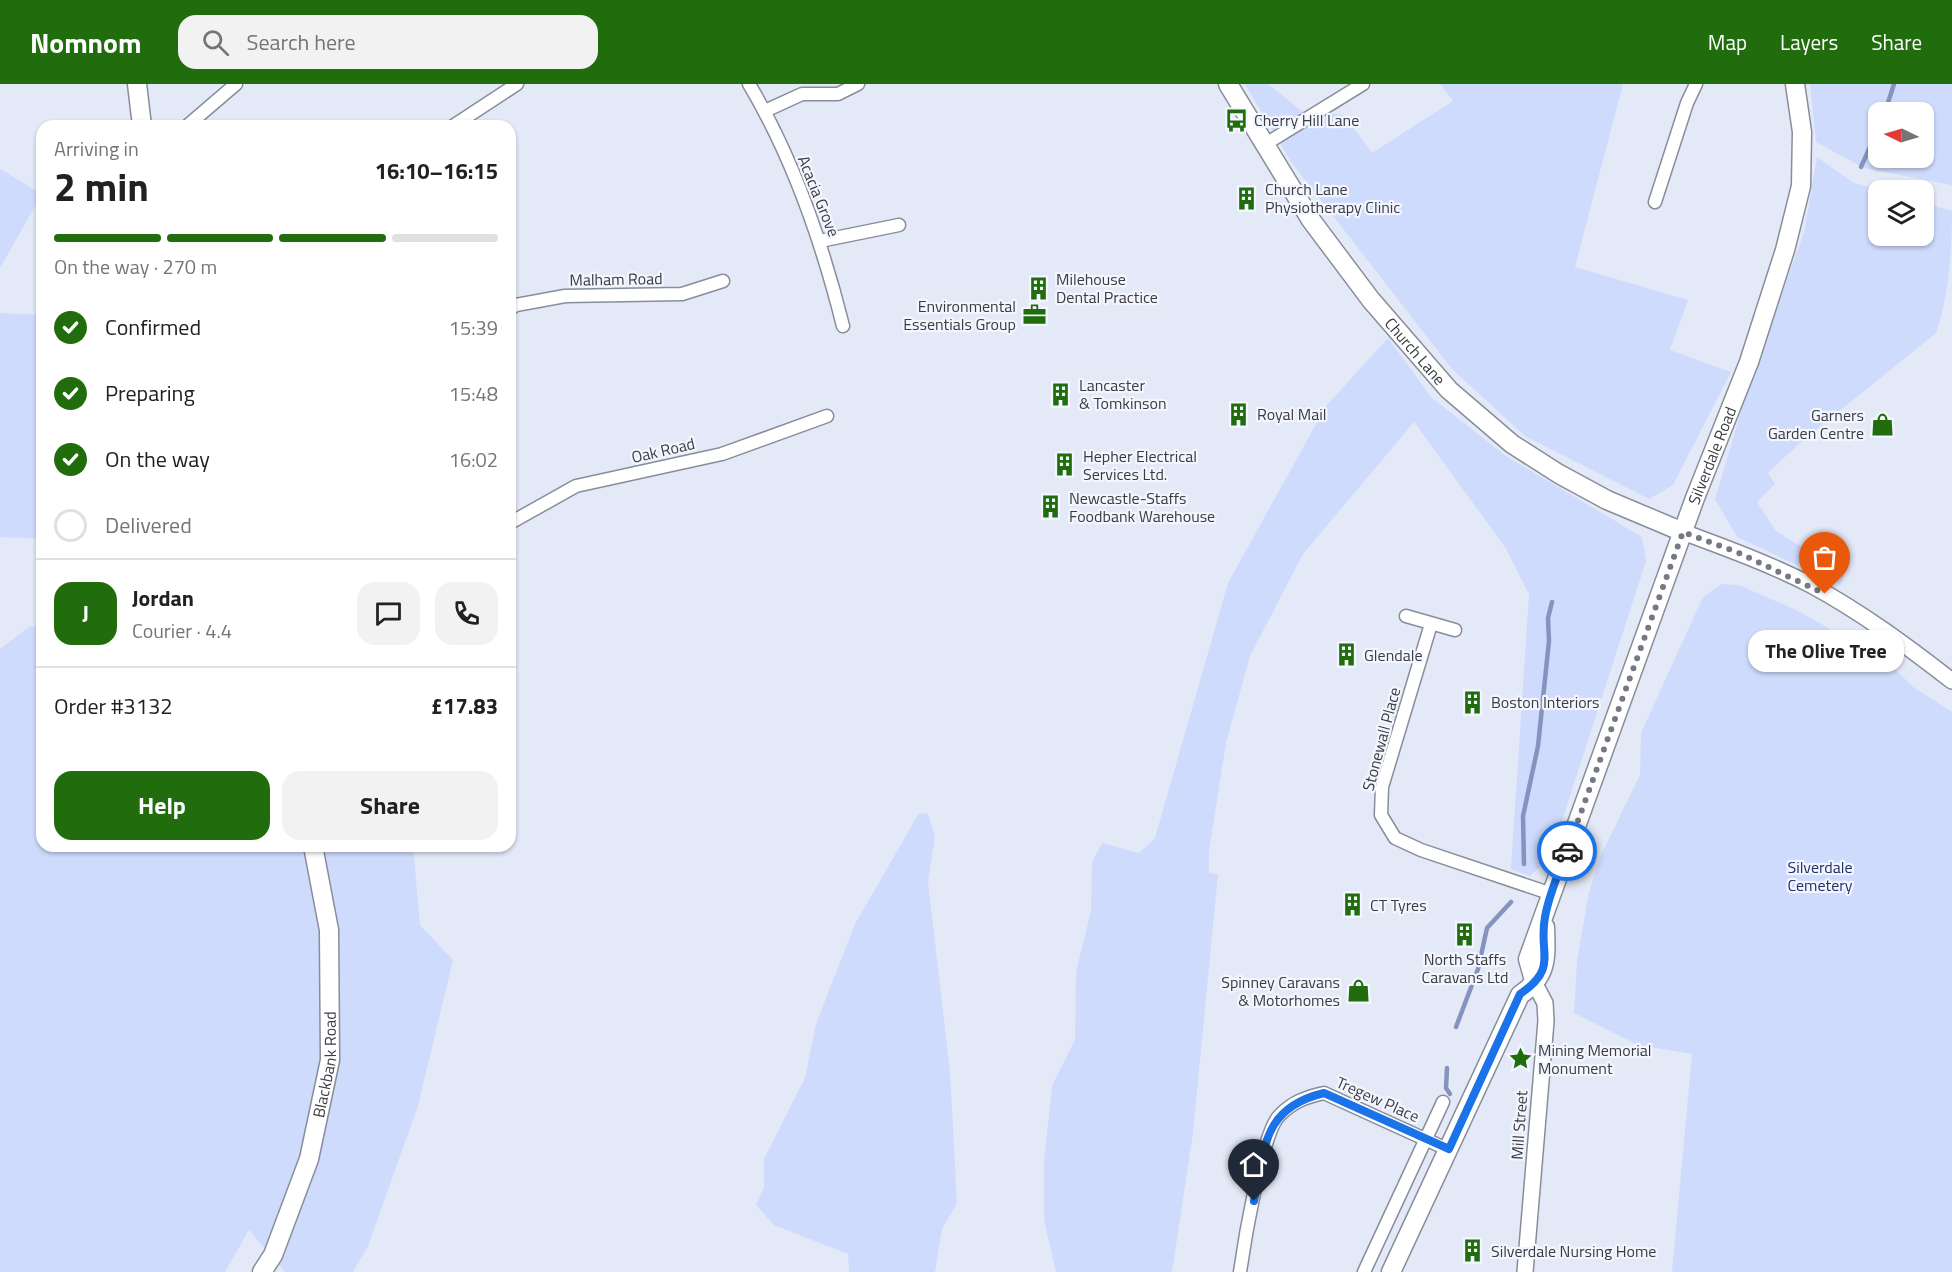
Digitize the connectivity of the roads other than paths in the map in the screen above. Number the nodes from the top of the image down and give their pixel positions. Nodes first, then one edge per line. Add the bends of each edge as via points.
1 (137, 84) edge
2 (236, 84) edge
3 (517, 84) edge
4 (749, 84) edge
5 (858, 84) edge
6 (1228, 84) edge
7 (1363, 84) edge
8 (1696, 84) edge
9 (1795, 84) edge
10 (765, 111) junction
11 (141, 120) edge
12 (194, 120) edge
13 (462, 120) edge
14 (1264, 145) junction
15 (1655, 202) dead end
16 (899, 225) dead end
17 (820, 241) junction
18 (723, 281) dead end
19 (516, 305) edge
20 (843, 326) dead end
21 (827, 416) dead end
22 (516, 520) edge
23 (1683, 532) junction
24 (1406, 616) dead end
25 (1431, 624) junction
26 (1455, 630) dead end
27 (1952, 681) edge
28 (314, 852) edge
29 (1552, 894) junction
30 (1535, 984) junction
31 (1443, 1102) dead end
32 (1426, 1139) junction
33 (1449, 1149) junction
34 (262, 1272) edge
35 (1240, 1272) edge
36 (1364, 1272) edge
37 (1391, 1272) edge
38 (1525, 1272) edge

1 - 11 main road
2 - 12 street
3 - 13 street
4 - 10 street, Acacia Grove
5 - 10 street via 838,94 802,94
6 - 14 main road, Church Lane
7 - 14 street
8 - 15 street
9 - 23 main road, Silverdale Road via 1803,151 1795,213 1749,362
10 - 17 street, Acacia Grove
14 - 23 main road, Church Lane via 1311,220 1449,390 1512,444 1559,474 1607,500
16 - 17 street
17 - 20 street, Acacia Grove
18 - 19 street, Malham Road via 682,294 565,296
21 - 22 street, Oak Road via 722,453 576,486
23 - 27 street via 1810,585 1892,635
23 - 29 main road, Silverdale Road
24 - 25 street
25 - 26 street
25 - 29 street, Stonewall Place via 1382,787 1381,815 1395,838
28 - 34 main road, Blackbank Road via 329,930 330,1060 309,1159 273,1255
29 - 30 main road, Silverdale Road via 1544,919 1545,966
30 - 33 main road via 1520,994
30 - 38 street, Mill Street via 1545,1003 1546,1021
31 - 32 street
32 - 33 street, Tregew Place
32 - 35 street, Tregew Place via 1324,1093 1302,1098 1278,1117 1267,1139
32 - 36 street
33 - 37 main road

